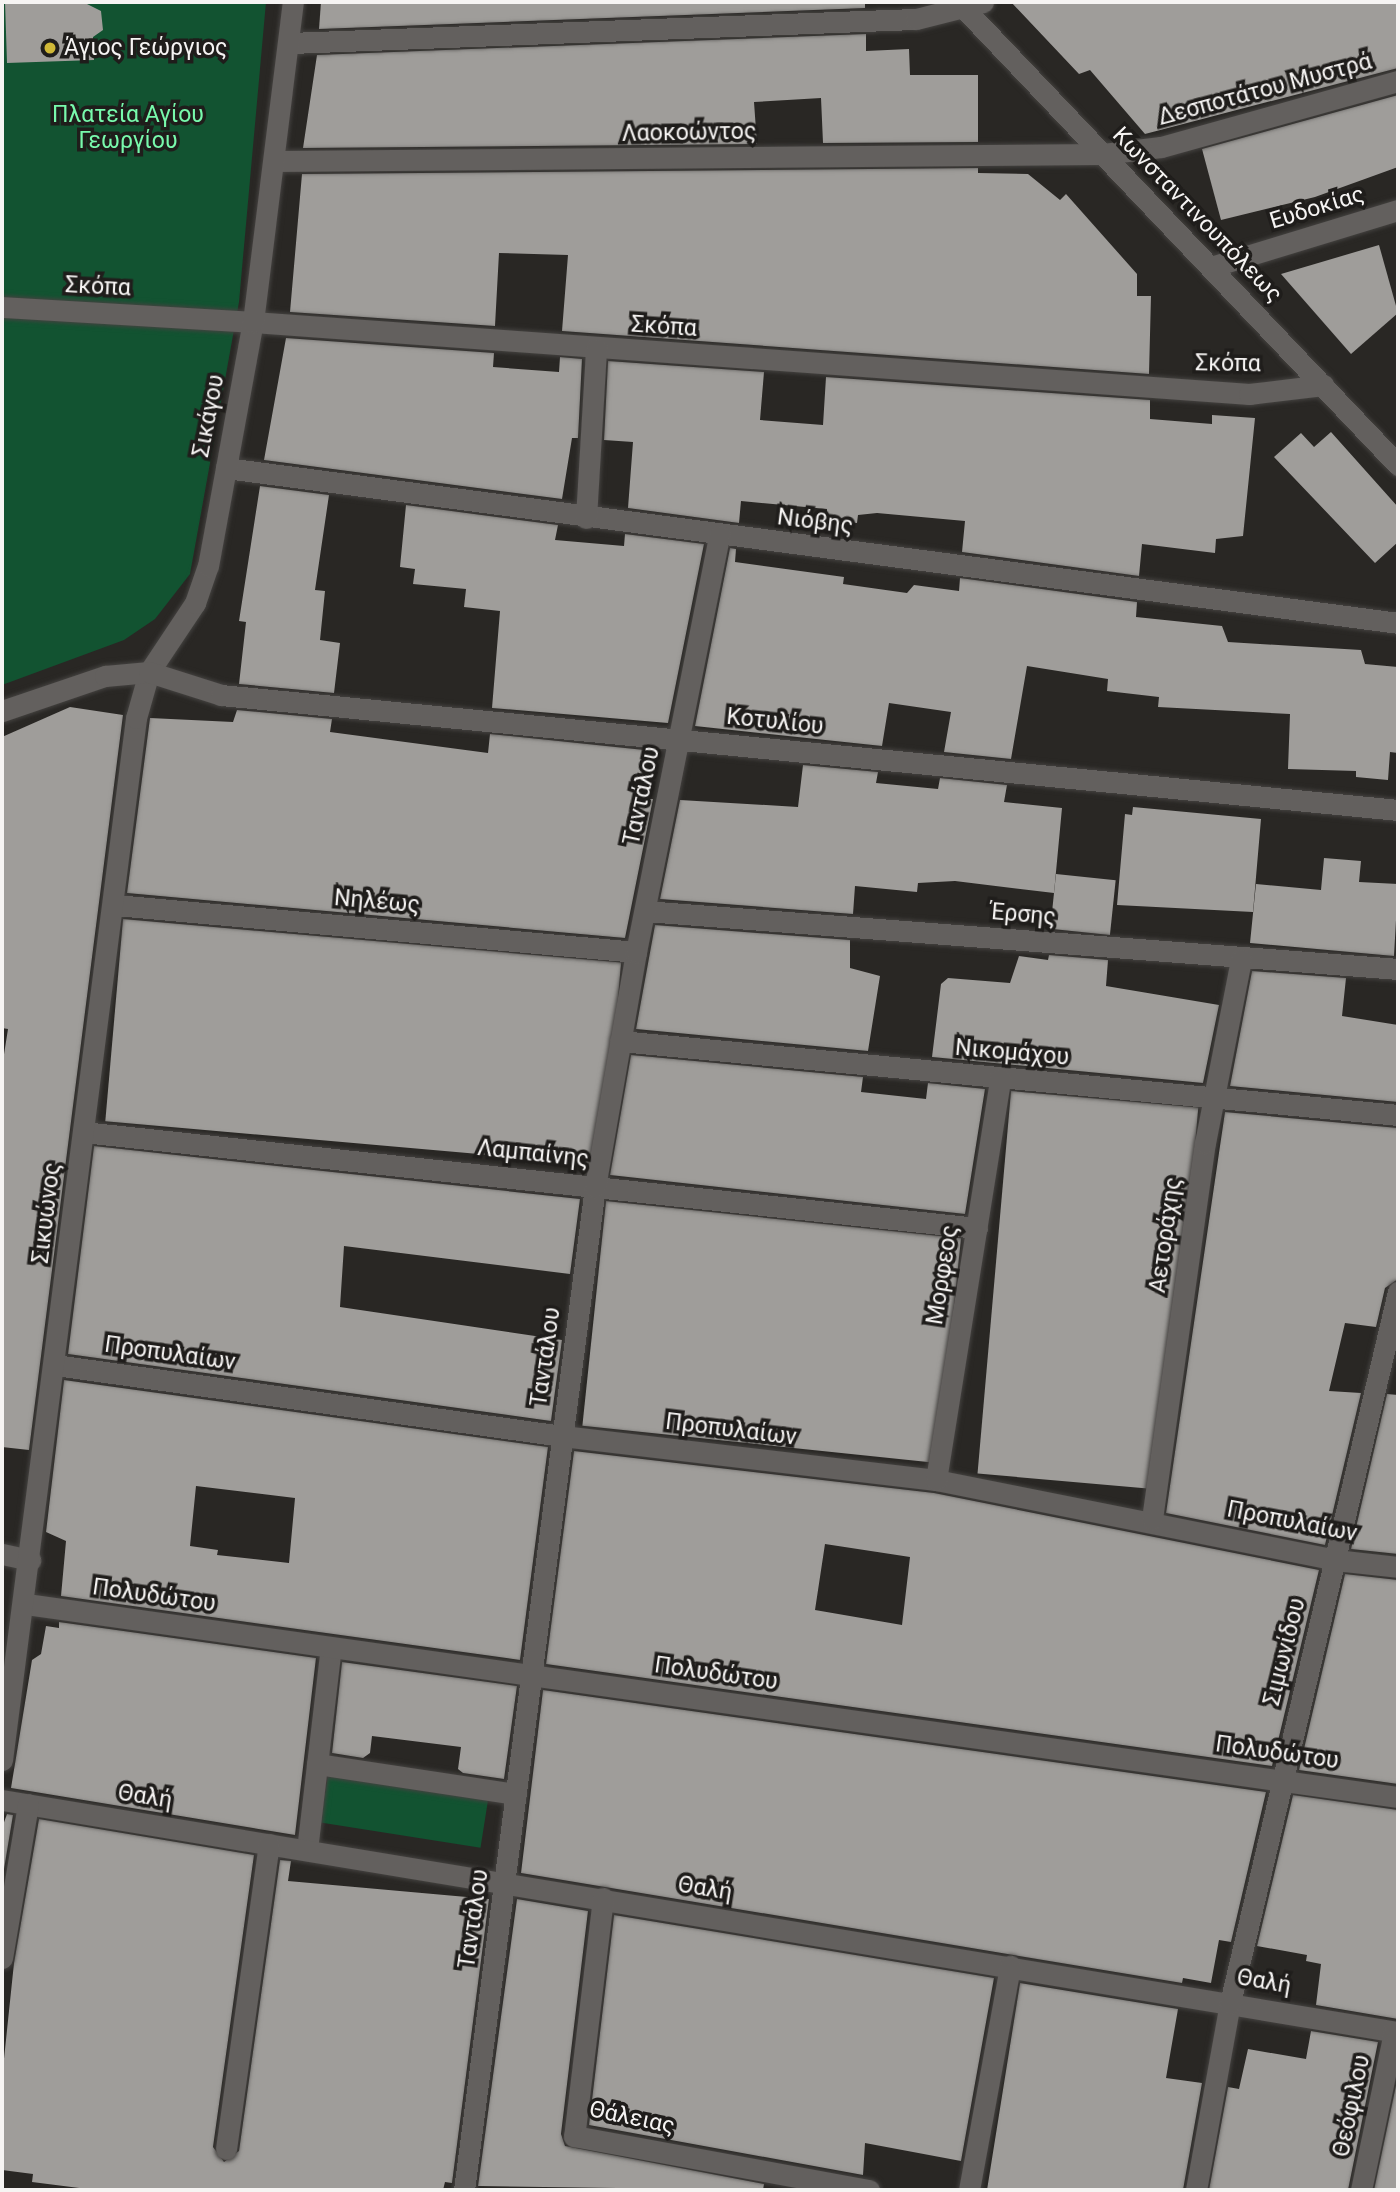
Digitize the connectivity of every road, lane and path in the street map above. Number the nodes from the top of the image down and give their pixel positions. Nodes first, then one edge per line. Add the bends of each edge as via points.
1 (293, 2) edge
2 (968, 4) edge
3 (290, 43) junction
4 (1398, 81) edge
5 (1103, 154) junction
6 (275, 161) junction
7 (1398, 210) edge
8 (1211, 267) junction
9 (2, 307) edge
10 (253, 322) junction
11 (596, 349) junction
12 (1322, 385) junction
13 (1398, 463) edge
14 (226, 468) junction
15 (586, 518) junction
16 (719, 536) junction
17 (1398, 623) edge
18 (149, 673) junction
19 (2, 710) edge
20 (681, 739) junction
21 (1398, 810) edge
22 (115, 905) junction
23 (645, 911) junction
24 (636, 952) junction
25 (1241, 960) junction
26 (1398, 969) edge
27 (620, 1041) junction
28 (1000, 1079) junction
29 (1217, 1099) junction
30 (1398, 1115) edge
31 (83, 1132) junction
32 (595, 1187) junction
33 (977, 1228) junction
34 (1398, 1298) edge
35 (55, 1364) junction
36 (562, 1436) junction
37 (936, 1480) junction
38 (1152, 1519) junction
39 (2, 1554) edge
40 (30, 1560) junction
41 (1335, 1560) junction
42 (1398, 1566) edge
43 (26, 1604) junction
44 (331, 1647) junction
45 (531, 1675) junction
46 (2, 1760) edge
47 (317, 1763) junction
48 (1282, 1780) junction
49 (516, 1794) junction
50 (1398, 1797) edge
51 (2, 1800) edge
52 (28, 1804) junction
53 (268, 1844) junction
54 (307, 1850) junction
55 (506, 1881) junction
56 (603, 1898) junction
57 (2, 1958) edge
58 (1010, 1966) junction
59 (1230, 2003) junction
60 (1396, 2032) edge
61 (226, 2149) dead end
62 (464, 2190) edge
63 (869, 2190) edge
64 (970, 2190) edge
65 (1196, 2190) edge
66 (1361, 2190) edge

1 - 3 street, Σικάγου
2 - 3 street via 902,20
2 - 5 street, Κωνσταντινουπόλεως
3 - 6 street, Σικάγου
4 - 5 street, Δεσποτάτου Μυστρά via 1161,147
5 - 6 street, Λαοκοώντος
5 - 8 street, Κωνσταντινουπόλεως
6 - 10 street, Σικάγου
7 - 8 street, Ευδοκίας
8 - 12 street, Κωνσταντινουπόλεως
9 - 10 street, Σκόπα
10 - 11 street, Σκόπα
10 - 14 street, Σικάγου
11 - 12 street, Σκόπα via 1249,394
11 - 15 street
12 - 13 street, Κωνσταντινουπόλεως
14 - 15 street, Νιόβης
14 - 18 street, Σικάγου via 208,566 195,603
15 - 16 street, Νιόβης
16 - 17 street, Νιόβης
16 - 20 street, Ταντάλου
18 - 19 street via 105,676
18 - 20 street, Κοτυλίου via 221,695
18 - 22 street, Σικυώνος via 136,718
20 - 21 street, Κοτυλίου
20 - 23 street, Ταντάλου
22 - 24 street, Νηλέως
22 - 31 street, Σικυώνος
23 - 24 street, Ταντάλου
23 - 25 street, Έρσης
24 - 27 street, Ταντάλου
25 - 26 street, Έρσης
25 - 29 street, Αετοράχης
27 - 28 street, Νικομάχου
27 - 32 street, Ταντάλου
28 - 29 street, Νικομάχου
28 - 33 street, Μορφεος
29 - 30 street, Νικομάχου
29 - 38 street, Αετοράχης via 1205,1143
31 - 32 street, Λαμπαίνης
31 - 35 street, Σικυώνος
32 - 33 street, Λαμπαίνης
32 - 36 street, Ταντάλου
33 - 37 street, Μορφεος
34 - 41 street, Σιμωνίδου
35 - 36 street, Προπυλαίων
35 - 40 street, Σικυώνος
36 - 37 street, Προπυλαίων
36 - 45 street, Ταντάλου
37 - 38 street, Προπυλαίων
38 - 41 street, Προπυλαίων
39 - 40 street
40 - 43 street, Σικυώνος
41 - 42 street, Προπυλαίων
41 - 48 street, Σιμωνίδου
43 - 44 street, Πολυδώτου
43 - 46 street, Σικυώνος
44 - 45 street, Πολυδώτου
44 - 47 street
45 - 48 street, Πολυδώτου
45 - 49 street, Ταντάλου
47 - 49 street
47 - 54 street
48 - 50 street, Πολυδώτου
48 - 59 street, Σιμωνίδου
49 - 55 street, Ταντάλου
51 - 52 street, Θαλή
52 - 53 street, Θαλή
52 - 57 street
53 - 54 street, Θαλή
53 - 61 street
54 - 55 street, Θαλή
55 - 56 street, Θαλή
55 - 62 street, Ταντάλου
56 - 58 street, Θαλή
56 - 63 street, Θάλειας via 574,2136
58 - 59 street, Θαλή
58 - 64 street
59 - 60 street, Θαλή
59 - 65 street, Σιμωνίδου
60 - 66 street, Θεόφιλου

